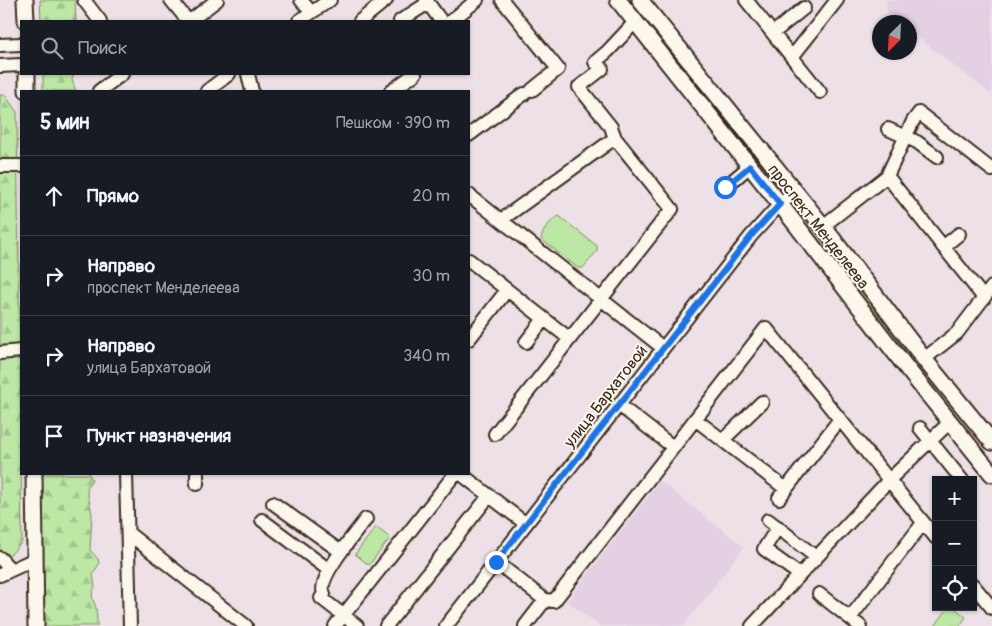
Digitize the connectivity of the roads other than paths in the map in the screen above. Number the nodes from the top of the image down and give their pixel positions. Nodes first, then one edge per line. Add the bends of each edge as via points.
1 (25, 0) edge
2 (84, 0) edge
3 (171, 0) edge
4 (217, 0) edge
5 (301, 0) edge
6 (330, 0) edge
7 (386, 0) edge
8 (477, 0) edge
9 (502, 0) edge
10 (618, 0) edge
11 (640, 0) edge
12 (746, 0) edge
13 (837, 0) edge
14 (426, 1) edge
15 (804, 8) dead end
16 (311, 12) junction
17 (26, 20) edge
18 (99, 20) edge
19 (188, 20) edge
20 (190, 20) edge
21 (300, 20) edge
22 (361, 20) edge
23 (401, 20) edge
24 (440, 20) edge
25 (452, 20) edge
26 (635, 22) junction
27 (773, 33) junction
28 (20, 44) edge
29 (0, 45) edge
30 (792, 58) junction
31 (20, 65) edge
32 (0, 66) edge
33 (27, 75) edge
34 (121, 75) edge
35 (228, 75) edge
36 (248, 75) edge
37 (414, 75) edge
38 (27, 90) edge
39 (100, 90) edge
40 (208, 90) edge
41 (252, 90) edge
42 (392, 90) edge
43 (820, 92) dead end
44 (888, 129) dead end
45 (470, 134) edge
46 (906, 137) junction
47 (615, 138) junction
48 (937, 157) dead end
49 (0, 166) edge
50 (20, 166) edge
51 (750, 166) junction
52 (992, 170) edge
53 (887, 176) junction
54 (725, 187) dead end
55 (795, 192) junction
56 (470, 196) edge
57 (780, 204) junction
58 (501, 220) junction
59 (823, 226) junction
60 (959, 234) dead end
61 (943, 247) junction
62 (470, 261) edge
63 (992, 287) edge
64 (507, 290) junction
65 (984, 298) junction
66 (601, 299) junction
67 (544, 319) junction
68 (470, 338) edge
69 (570, 339) junction
70 (526, 342) dead end
71 (664, 348) junction
72 (20, 351) edge
73 (0, 353) edge
74 (924, 358) junction
75 (909, 371) junction
76 (762, 402) dead end
77 (619, 405) junction
78 (966, 410) junction
79 (695, 419) junction
80 (840, 419) junction
81 (950, 422) junction
82 (920, 428) dead end
83 (495, 434) dead end
84 (723, 440) junction
85 (931, 441) junction
86 (992, 442) edge
87 (673, 447) junction
88 (992, 474) edge
89 (34, 475) edge
90 (126, 475) edge
91 (454, 475) edge
92 (462, 475) edge
93 (959, 476) edge
94 (889, 480) junction
95 (489, 496) junction
96 (273, 503) dead end
97 (366, 519) dead end
98 (262, 520) dead end
99 (923, 523) junction
100 (526, 524) junction
101 (128, 533) junction
102 (932, 533) edge
103 (341, 552) junction
104 (816, 557) junction
105 (0, 558) edge
106 (35, 559) junction
107 (496, 562) junction
108 (329, 570) junction
109 (6, 572) edge
110 (800, 575) junction
111 (977, 590) edge
112 (819, 594) dead end
113 (545, 600) junction
114 (992, 608) edge
115 (343, 615) junction
116 (850, 618) junction
117 (36, 626) edge
118 (130, 626) edge
119 (246, 626) edge
120 (335, 626) edge
121 (357, 626) edge
122 (386, 626) edge
123 (446, 626) edge
124 (525, 626) edge
125 (752, 626) edge
126 (860, 626) edge

1 - 17 main road
2 - 18 street
3 - 19 street
4 - 20 street
5 - 16 street
6 - 16 street
7 - 22 street
8 - 25 street
9 - 45 street via 558,69
10 - 26 main road, проспект Менделеева
11 - 55 main road, проспект Менделеева
12 - 27 street
13 - 30 street
14 - 23 street
14 - 24 street
15 - 27 street
16 - 21 street
26 - 47 street via 595,62 602,69 579,87 611,127
26 - 51 main road, проспект Менделеева
27 - 30 street
28 - 29 street
30 - 43 street
31 - 32 street
33 - 38 main road
34 - 39 street
35 - 40 street
36 - 41 street
37 - 42 street
44 - 46 street
46 - 48 street
46 - 52 street via 919,114
46 - 53 street
47 - 58 street
47 - 66 street via 672,209
49 - 50 street
51 - 54 street
51 - 57 main road, проспект Менделеева
53 - 59 street
53 - 61 street
55 - 57 street, улица Бархатовой
55 - 59 main road, проспект Менделеева
56 - 58 street
57 - 71 street, улица Бархатовой via 751,236
57 - 75 main road, проспект Менделеева
58 - 66 street
59 - 74 main road, проспект Менделеева
60 - 61 street
61 - 65 street
62 - 64 street
63 - 65 street
64 - 67 street
64 - 68 street
65 - 74 street via 957,333
66 - 69 street
66 - 71 street
67 - 69 street
67 - 70 street
69 - 83 street
71 - 77 street, улица Бархатовой
72 - 73 street
74 - 75 main road
74 - 78 main road, проспект Менделеева
75 - 81 main road, проспект Менделеева
76 - 84 street
77 - 87 street
77 - 100 street, улица Бархатовой
78 - 81 main road
78 - 86 main road, проспект Менделеева
79 - 80 street via 766,328
79 - 84 street
79 - 87 street
80 - 84 street via 782,493
80 - 94 street
81 - 85 street
81 - 88 main road, проспект Менделеева
82 - 85 street
85 - 93 street
85 - 94 street
87 - 113 street via 554,601
89 - 106 main road
90 - 101 street
91 - 115 street
92 - 95 street
94 - 99 street
94 - 104 street
95 - 100 street
95 - 122 street
96 - 103 street
97 - 103 street
98 - 108 street
99 - 102 street
99 - 116 street
100 - 107 street, улица Бархатовой
101 - 118 street
101 - 119 street
103 - 108 street
104 - 110 street
104 - 110 street via 773,524 764,549
105 - 109 street
106 - 109 street
106 - 117 main road
107 - 113 street
107 - 123 street, улица Бархатовой
108 - 115 street via 321,598
110 - 125 street
111 - 114 street
112 - 116 street
113 - 124 street
115 - 120 street
115 - 121 street
116 - 126 street

